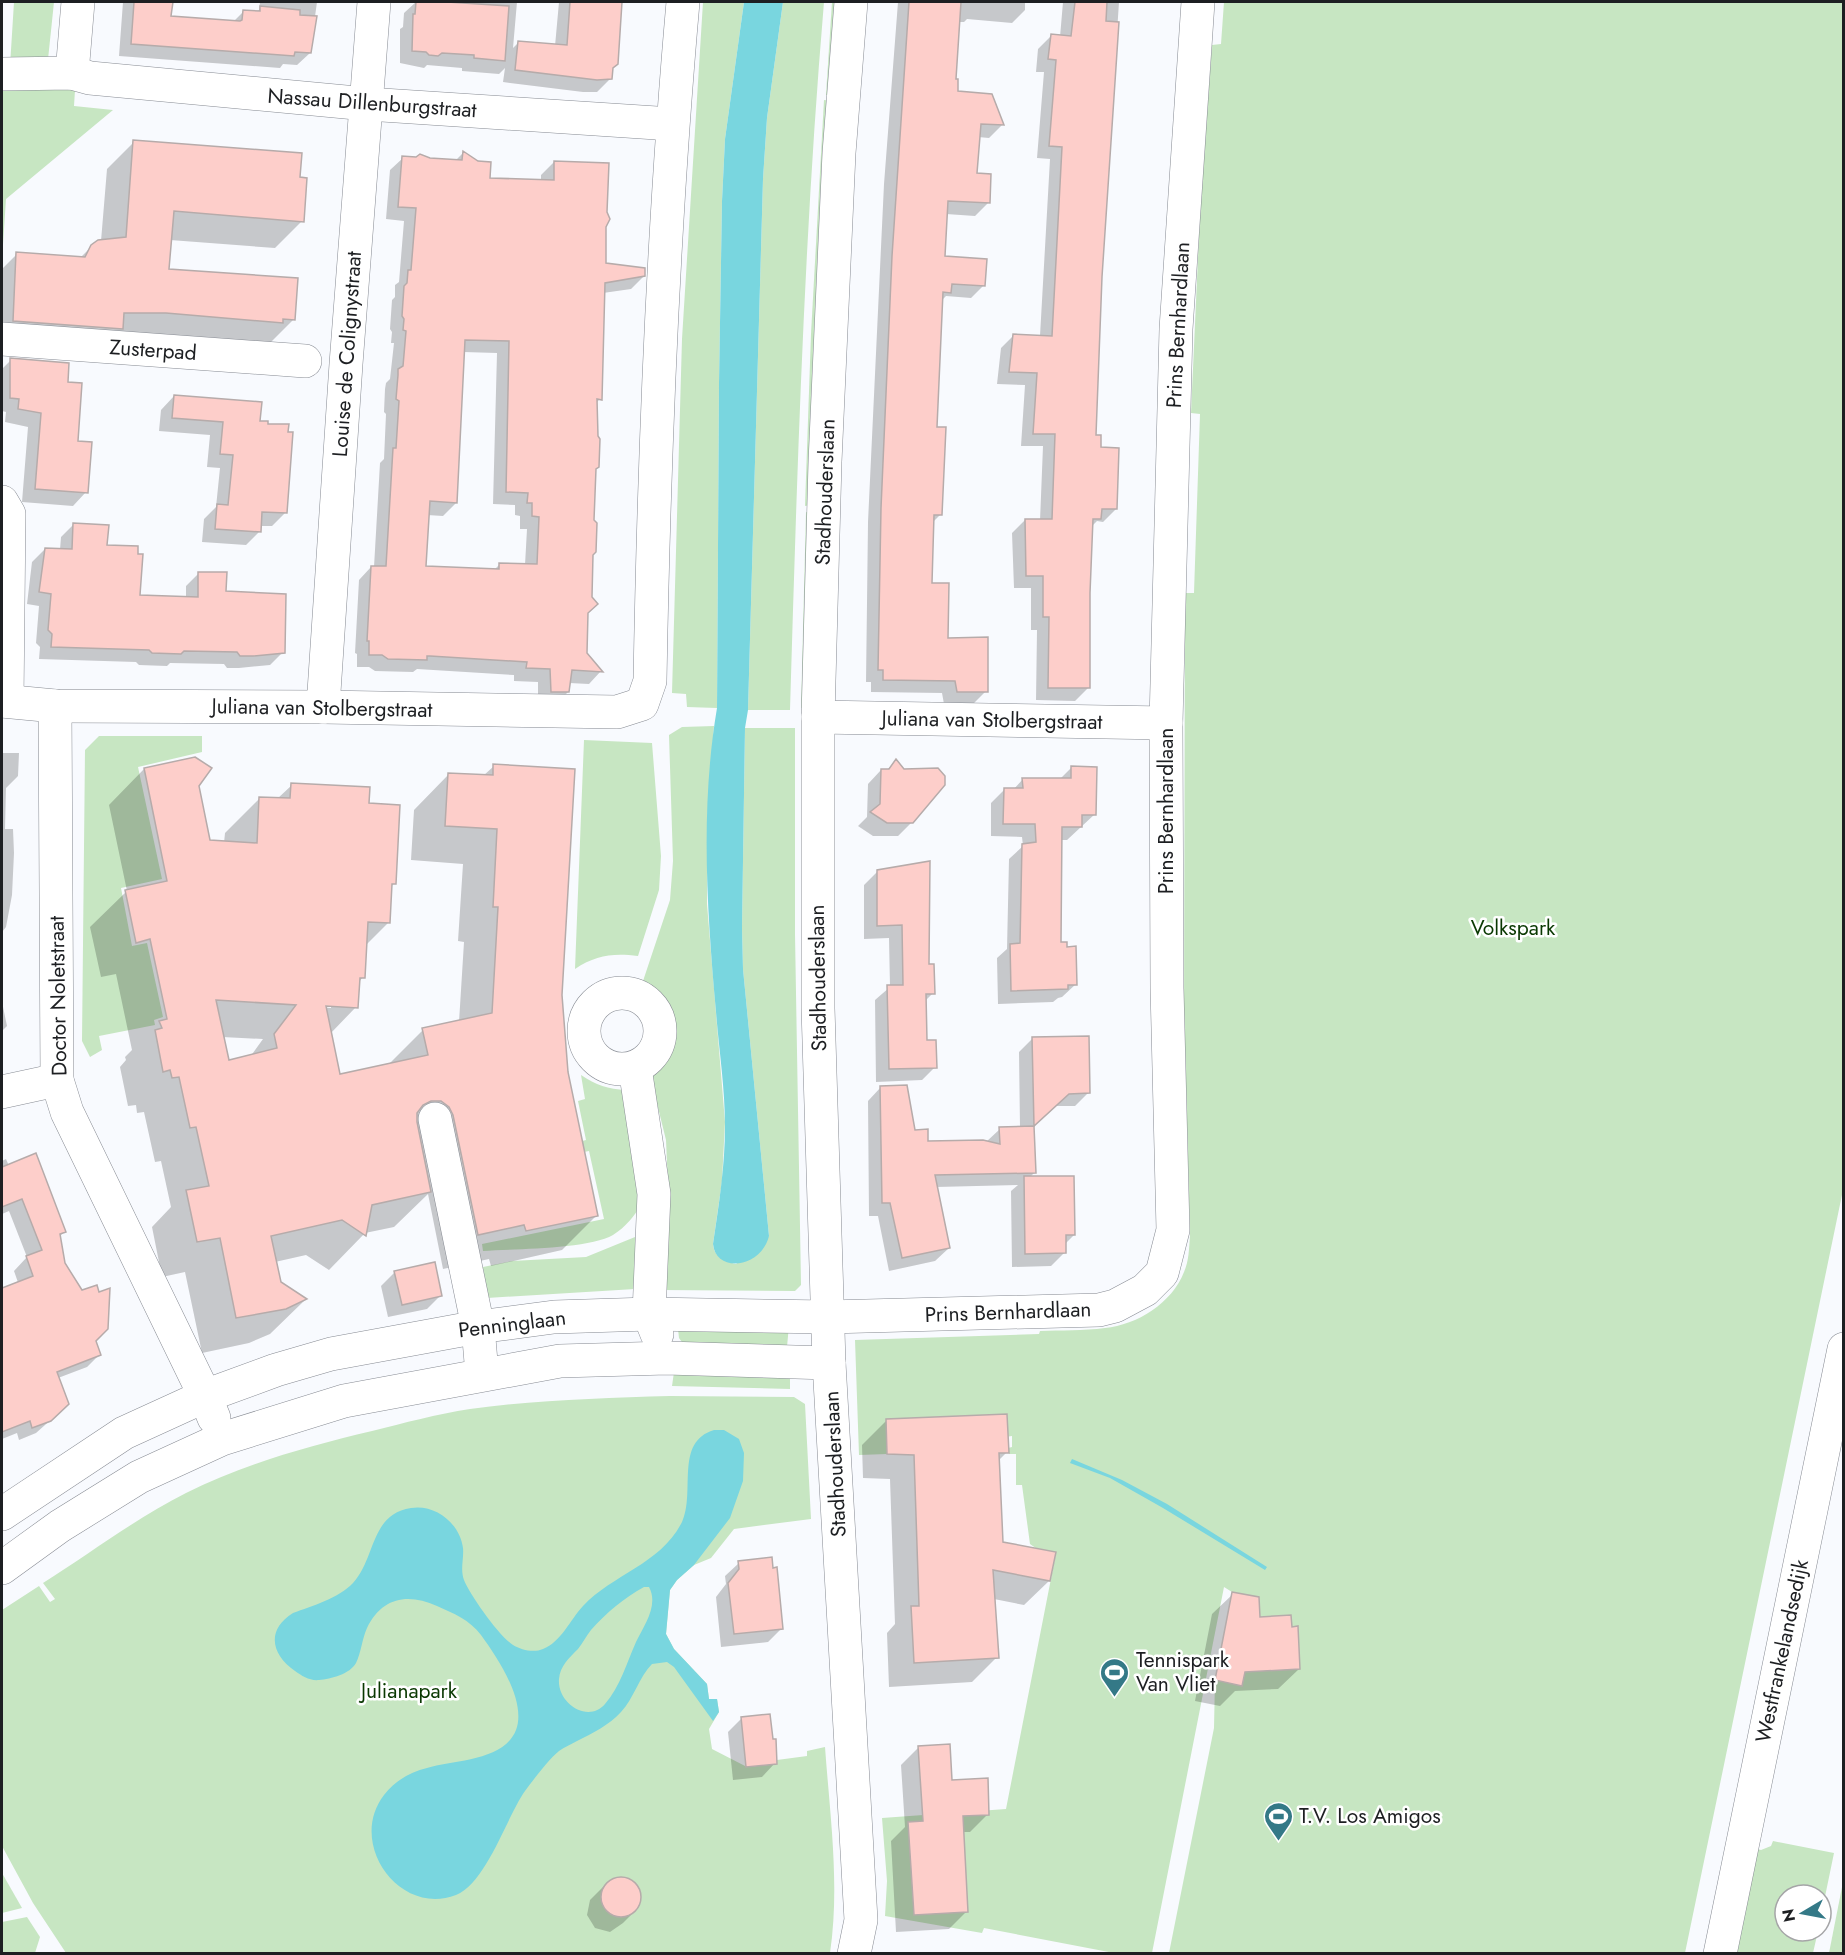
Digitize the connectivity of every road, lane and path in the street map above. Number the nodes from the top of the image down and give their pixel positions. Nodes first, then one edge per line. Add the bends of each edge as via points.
1 (78, 2) edge
2 (374, 2) edge
3 (683, 2) edge
4 (851, 2) edge
5 (1198, 2) edge
6 (72, 73) junction
7 (2, 74) edge
8 (367, 104) junction
9 (672, 123) junction
10 (2, 339) edge
11 (305, 361) dead end
12 (2, 502) edge
13 (4, 701) edge
14 (55, 706) junction
15 (322, 707) junction
16 (818, 717) junction
17 (1166, 723) junction
18 (635, 1068) dead end
19 (57, 1080) junction
20 (2, 1092) edge
21 (435, 1119) dead end
22 (649, 1314) junction
23 (828, 1317) junction
24 (478, 1327) junction
25 (1844, 1349) edge
26 (667, 1358) junction
27 (829, 1363) junction
28 (482, 1374) junction
29 (205, 1396) junction
30 (222, 1439) junction
31 (2, 1514) edge
32 (2, 1568) edge
33 (854, 1953) edge
34 (1720, 1953) edge

1 - 6 street
2 - 8 street, Louise de Colignystraat
3 - 9 street
4 - 16 street, Stadhouderslaan via 839,153 825,450
5 - 17 street, Prins Bernhardlaan via 1176,329
6 - 7 street, Nassau Dillenburgstraat
6 - 8 street, Nassau Dillenburgstraat via 90,78
8 - 9 street, Nassau Dillenburgstraat
8 - 15 street, Louise de Colignystraat
9 - 15 street, Juliana van Stolbergstraat via 653,493 650,681 642,704 617,712
10 - 11 street, Zusterpad
12 - 13 street via 9,514
13 - 14 street, Juliana van Stolbergstraat
14 - 15 street, Juliana van Stolbergstraat
14 - 19 street, Doctor Noletstraat
16 - 17 street, Juliana van Stolbergstraat
16 - 23 street, Stadhouderslaan via 818,1008
17 - 23 street, Prins Bernhardlaan via 1173,1230 1162,1273 1145,1290 1099,1310
18 - 22 street via 654,1194
19 - 20 street
19 - 29 street, Doctor Noletstraat via 67,1112
21 - 24 street
22 - 23 street, Penninglaan
22 - 24 street, Penninglaan via 554,1317
22 - 26 street
23 - 27 street, Stadhouderslaan
24 - 28 street
24 - 29 street, Penninglaan via 331,1354
25 - 34 street, Westfrankelandsedijk
26 - 27 street, Penninglaan
26 - 28 street, Penninglaan via 560,1361
27 - 33 street, Stadhouderslaan via 861,1920
28 - 30 street, Penninglaan via 344,1401
29 - 30 street
29 - 31 street, Penninglaan via 124,1433
30 - 32 street, Penninglaan via 139,1478 60,1526

